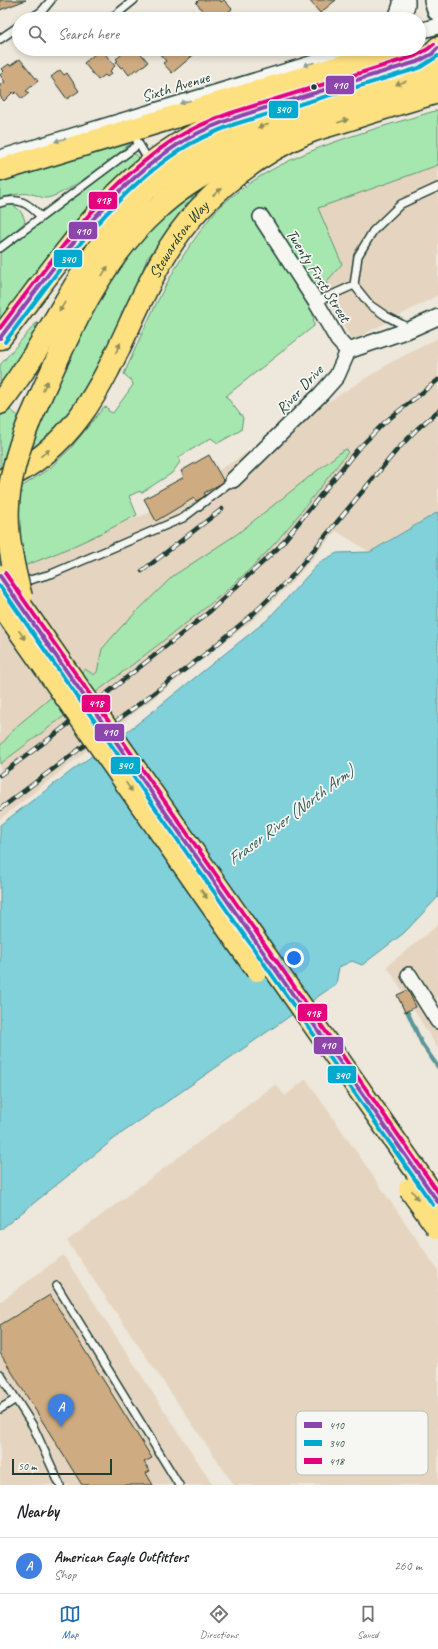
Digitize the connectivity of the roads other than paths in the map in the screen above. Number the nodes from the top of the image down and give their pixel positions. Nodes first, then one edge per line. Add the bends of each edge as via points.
1 (51, 0) edge
2 (134, 0) edge
3 (404, 0) edge
4 (435, 0) edge
5 (438, 10) edge
6 (40, 12) edge
7 (119, 12) edge
8 (402, 12) edge
9 (438, 26) edge
10 (426, 30) edge
11 (12, 31) edge
12 (0, 39) edge
13 (438, 39) edge
14 (426, 42) edge
15 (438, 48) edge
16 (337, 56) edge
17 (378, 56) edge
18 (438, 72) edge
19 (438, 92) edge
20 (306, 133) junction
21 (135, 137) junction
22 (0, 158) edge
23 (150, 164) junction
24 (0, 170) edge
25 (438, 188) edge
26 (140, 195) junction
27 (0, 204) edge
28 (41, 217) junction
29 (261, 217) dead end
30 (0, 248) edge
31 (354, 285) junction
32 (316, 302) junction
33 (438, 317) edge
34 (411, 329) junction
35 (0, 338) edge
36 (348, 351) junction
37 (0, 354) edge
38 (0, 403) edge
39 (233, 480) joint
40 (0, 481) edge
41 (0, 576) edge
42 (0, 589) edge
43 (0, 603) edge
44 (26, 612) junction
45 (409, 975) dead end
46 (438, 1021) edge
47 (438, 1202) edge
48 (438, 1228) edge
49 (57, 1286) dead end
50 (0, 1374) edge
51 (16, 1399) junction
52 (0, 1410) edge
53 (60, 1485) edge
54 (179, 1485) edge

1 - 6 lane
2 - 7 lane
3 - 8 main road
4 - 5 main road
9 - 10 street
11 - 12 lane
13 - 14 main road
15 - 23 main road via 417,62 248,113 220,124 178,144
16 -> 22 street, Sixth Avenue
17 - 21 main road
18 -> 26 main road via 250,130 208,148 173,168
20 -> 19 main road, Stewardson Way
40 -> 20 main road, Stewardson Way via 16,474 49,451 84,412 99,389 162,262 199,209 253,163
44 -> 20 main road, bridge via 11,556 7,517 10,484 14,464 29,422 89,296 130,236 156,209 223,164
21 - 23 lane
21 - 24 main road
21 - 28 lane
23 - 35 main road via 124,186 89,224
25 - 31 lane via 401,204 373,231 358,256
26 - 37 main road via 95,239
26 -> 38 main road via 90,260 28,364
27 - 28 lane via 12,201 26,203
28 - 30 lane
29 - 32 street, Twenty First Street
31 - 32 lane
31 - 34 lane via 370,305
32 - 36 street, Twenty First Street via 338,340
33 - 34 street
34 - 36 street
36 - 39 street, River Drive via 337,376 321,394
39 - 42 lane via 183,518 51,574
41 - 44 main road, bridge
43 -> 48 main road, bridge
44 - 47 main road, bridge
45 - 46 street
49 - 54 lane
50 - 51 lane
51 - 52 lane
51 - 53 lane via 33,1426

